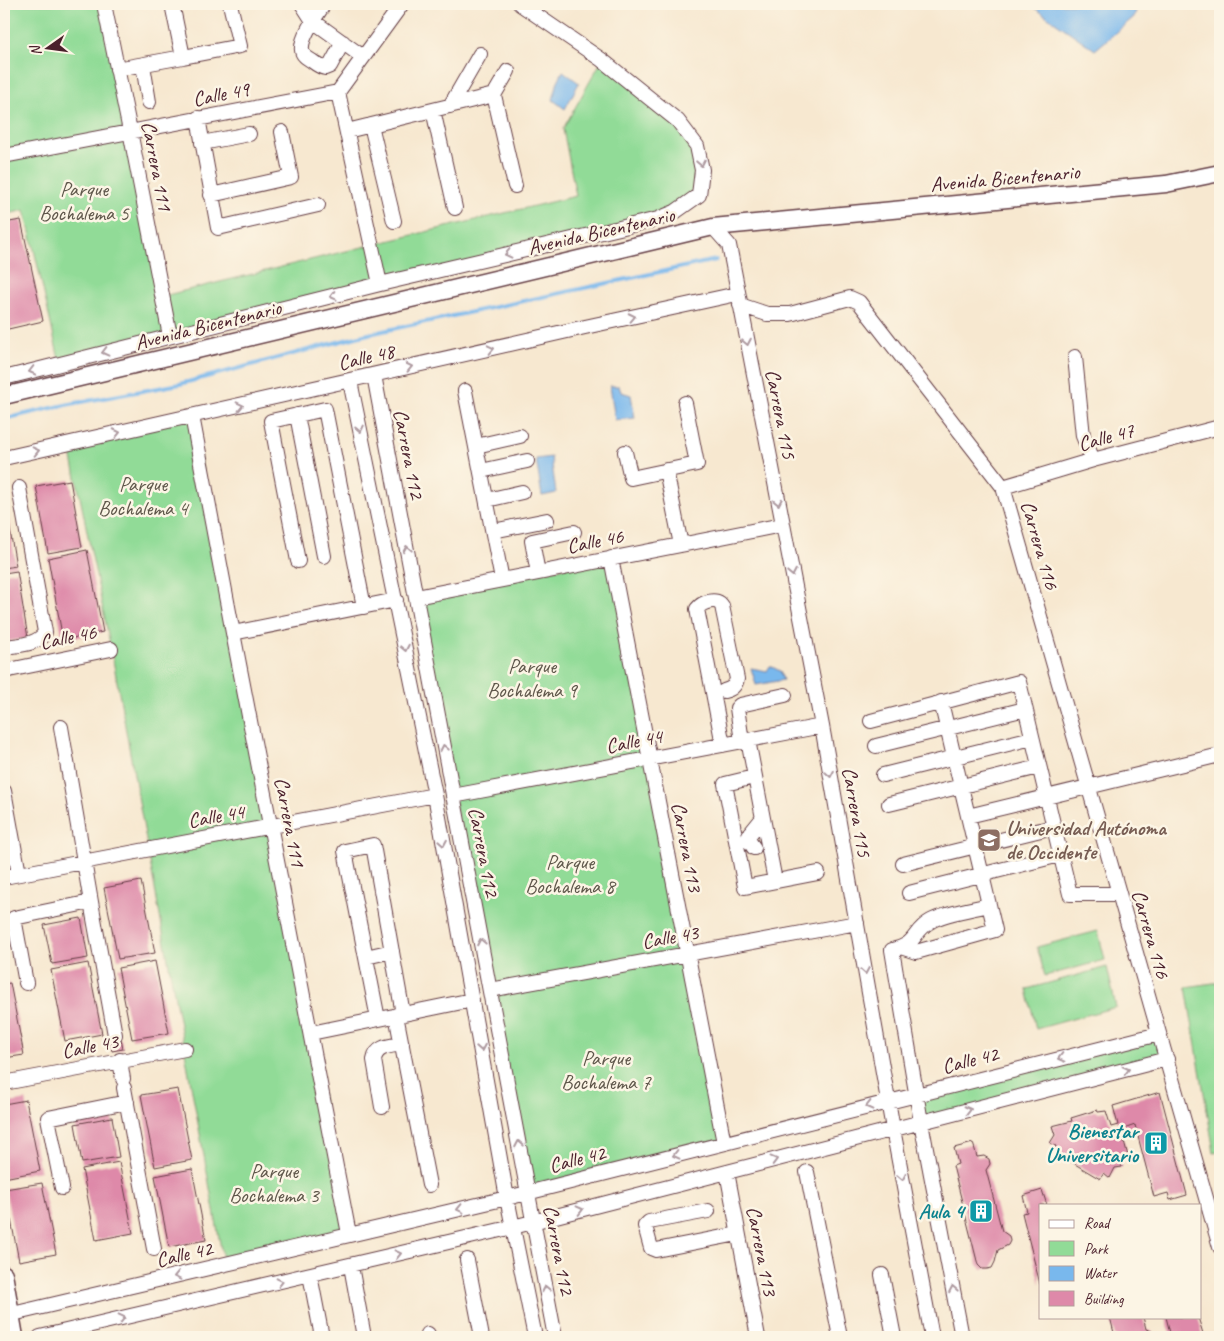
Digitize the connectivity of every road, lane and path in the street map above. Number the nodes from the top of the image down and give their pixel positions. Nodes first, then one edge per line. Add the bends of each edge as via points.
1 (104, 4) edge
2 (172, 4) edge
3 (230, 4) edge
4 (302, 4) edge
5 (324, 4) edge
6 (402, 4) edge
7 (520, 4) edge
8 (313, 21) junction
9 (343, 42) junction
10 (480, 54) dead end
11 (183, 57) junction
12 (364, 57) junction
13 (143, 65) junction
14 (117, 69) junction
15 (508, 71) dead end
16 (338, 92) junction
17 (494, 96) junction
18 (149, 102) dead end
19 (450, 106) junction
20 (433, 110) junction
21 (198, 118) junction
22 (371, 125) junction
23 (130, 131) junction
24 (347, 131) junction
25 (282, 132) dead end
26 (249, 134) dead end
27 (202, 143) junction
28 (4, 156) edge
29 (1220, 173) edge
30 (515, 186) dead end
31 (211, 195) junction
32 (318, 205) dead end
33 (455, 208) dead end
34 (394, 221) dead end
35 (713, 227) junction
36 (380, 284) junction
37 (738, 300) junction
38 (170, 336) junction
39 (1075, 357) dead end
40 (374, 375) junction
41 (4, 378) edge
42 (350, 381) junction
43 (465, 390) dead end
44 (4, 396) edge
45 (685, 403) dead end
46 (298, 415) junction
47 (192, 416) junction
48 (1220, 427) edge
49 (520, 436) dead end
50 (476, 446) junction
51 (625, 452) dead end
52 (4, 458) edge
53 (1093, 460) junction
54 (527, 461) dead end
55 (666, 470) junction
56 (481, 471) junction
57 (1003, 487) junction
58 (19, 488) dead end
59 (522, 492) dead end
60 (487, 500) junction
61 (547, 520) dead end
62 (782, 525) junction
63 (493, 531) junction
64 (574, 532) dead end
65 (681, 545) junction
66 (324, 556) dead end
67 (611, 558) junction
68 (298, 561) dead end
69 (538, 573) junction
70 (502, 580) junction
71 (416, 597) junction
72 (396, 600) junction
73 (364, 607) junction
74 (233, 633) junction
75 (4, 647) edge
76 (111, 649) dead end
77 (4, 671) edge
78 (724, 691) dead end
79 (785, 695) dead end
80 (941, 702) junction
81 (1025, 709) junction
82 (870, 721) dead end
83 (822, 726) junction
84 (61, 727) dead end
85 (947, 728) junction
86 (1032, 738) junction
87 (745, 740) junction
88 (723, 745) junction
89 (876, 746) dead end
90 (1220, 756) edge
91 (650, 758) junction
92 (954, 758) junction
93 (1039, 767) junction
94 (883, 775) dead end
95 (754, 777) junction
96 (961, 786) junction
97 (1088, 787) junction
98 (4, 791) edge
99 (435, 795) junction
100 (453, 796) junction
101 (1046, 797) junction
102 (890, 804) dead end
103 (5, 806) edge
104 (968, 816) junction
105 (762, 819) junction
106 (270, 826) junction
107 (1053, 827) junction
108 (975, 846) junction
109 (754, 848) dead end
110 (1060, 855) junction
111 (84, 861) junction
112 (903, 864) dead end
113 (818, 873) dead end
114 (19, 874) junction
115 (982, 874) junction
116 (4, 876) edge
117 (775, 881) junction
118 (909, 893) dead end
119 (1118, 894) junction
120 (91, 902) junction
121 (989, 905) junction
122 (857, 923) junction
123 (898, 949) junction
124 (392, 951) junction
125 (688, 954) junction
126 (366, 957) junction
127 (26, 983) dead end
128 (490, 990) junction
129 (472, 1000) junction
130 (400, 1015) junction
131 (378, 1019) junction
132 (311, 1033) junction
133 (1159, 1034) junction
134 (115, 1035) dead end
135 (402, 1044) junction
136 (185, 1049) dead end
137 (1167, 1059) junction
138 (120, 1060) junction
139 (4, 1083) edge
140 (125, 1090) junction
141 (916, 1095) junction
142 (888, 1102) junction
143 (382, 1107) dead end
144 (921, 1122) junction
145 (893, 1129) junction
146 (724, 1143) junction
147 (727, 1172) junction
148 (807, 1172) dead end
149 (429, 1185) dead end
150 (62, 1188) dead end
151 (528, 1192) junction
152 (507, 1198) junction
153 (708, 1212) dead end
154 (533, 1222) junction
155 (513, 1227) junction
156 (349, 1234) junction
157 (738, 1234) junction
158 (1220, 1247) edge
159 (154, 1248) dead end
160 (467, 1260) dead end
161 (350, 1266) junction
162 (4, 1274) edge
163 (310, 1275) junction
164 (882, 1275) dead end
165 (7, 1315) edge
166 (15, 1337) edge
167 (40, 1337) edge
168 (322, 1337) edge
169 (364, 1337) edge
170 (482, 1337) edge
171 (535, 1337) edge
172 (555, 1337) edge
173 (758, 1337) edge
174 (840, 1337) edge
175 (894, 1337) edge
176 (932, 1337) edge
177 (962, 1337) edge

1 - 14 street, Carrera 111
2 - 11 street
3 - 11 street via 240,46
4 - 8 street
5 - 8 street
6 - 12 street
7 -> 36 street via 602,60 678,121 697,146 702,170 699,194 675,212 658,219
8 - 9 street
8 - 9 street via 302,43 304,56 325,68 330,66
9 - 12 street
10 - 19 street
11 - 13 street
12 - 16 street
13 - 14 street
13 - 18 street
14 - 23 street, Carrera 111
15 - 17 street
16 - 21 street, Calle 49
16 - 24 street
17 - 19 street
17 - 30 street
19 - 20 street
20 - 22 street
20 - 33 street
21 - 23 street, Calle 49
21 - 27 street
22 - 24 street
22 - 34 street
23 - 28 street, Calle 49
23 - 38 street, Carrera 111
24 - 36 street
25 - 31 street via 291,177
26 - 27 street
27 - 31 street
29 - 35 main road, Avenida Bicentenario via 1166,184
31 - 32 street via 218,228
35 - 37 street, Carrera 115 via 729,245
35 - 44 main road, Avenida Bicentenario
36 -> 38 street
40 -> 37 street, Calle 48
37 - 57 street via 767,314 790,314 850,298 859,302
37 -> 62 street, Carrera 115
38 -> 41 street
39 - 53 street via 1083,436
40 - 42 street, Calle 48
71 -> 40 street, Carrera 112
47 -> 42 street, Calle 48
42 -> 72 street, Carrera 112
43 - 50 street
45 - 55 street via 697,464
46 - 66 street
46 - 68 street via 271,421
46 - 73 street via 325,409
52 -> 47 street, Calle 48
47 - 74 street, Carrera 111
48 - 53 street, Calle 47
49 - 50 street
50 - 56 street
51 - 55 street via 631,478
53 - 57 street, Calle 47
54 - 56 street
55 - 65 street
56 - 60 street
57 - 97 street, Carrera 116
58 - 75 street via 45,632 37,641
59 - 60 street
60 - 63 street
61 - 63 street
62 - 65 street, Calle 46
62 -> 83 street, Carrera 115
63 - 70 street
64 - 69 street via 532,541
65 - 67 street, Calle 46
67 - 69 street, Calle 46
67 - 91 street, Carrera 113
69 - 70 street, Calle 46
70 - 71 street, Calle 46
100 -> 71 street, Carrera 112
72 - 73 street
72 -> 99 street, Carrera 112
73 - 74 street
74 - 106 street, Carrera 111
76 - 77 street, Calle 46
78 - 88 street via 732,688 737,679 722,606 716,601 701,604 697,609
79 - 87 street via 737,708
80 - 81 street via 1019,682
80 - 82 street
80 - 85 street
81 - 85 street
81 - 86 street
83 - 87 street, Calle 44
83 -> 122 street, Carrera 115
84 - 111 street
85 - 89 street
85 - 92 street
86 - 92 street
86 - 93 street
87 - 88 street, Calle 44
87 - 95 street
88 - 91 street, Calle 44
90 - 97 street
91 - 100 street, Calle 44
91 - 125 street, Carrera 113
92 - 94 street
92 - 96 street
93 - 96 street
93 - 101 street
95 - 105 street
95 - 117 street via 725,784 740,859 746,887
96 - 102 street
96 - 104 street
97 - 101 street
97 - 119 street, Carrera 116
98 - 103 street
99 - 106 street, Calle 44
99 -> 129 street, Carrera 112
128 -> 100 street, Carrera 112
101 - 104 street
101 - 107 street
103 - 114 street
104 - 108 street
105 - 109 street via 749,835
105 - 117 street
106 - 111 street, Calle 44
106 - 132 street, Carrera 111
107 - 108 street
107 - 110 street
108 - 112 street
108 - 115 street
110 - 115 street
110 - 119 street via 1070,894
111 - 114 street, Calle 44
111 - 120 street
113 - 117 street
114 - 116 street, Calle 44
115 - 118 street
115 - 121 street
119 - 133 street, Carrera 116
120 - 127 street via 14,918
120 - 134 street
121 - 123 street via 934,920 919,928 914,940
121 - 123 street via 995,930 916,952
122 - 125 street, Calle 43
122 -> 142 street, Carrera 115
123 - 141 street
124 - 126 street
124 - 126 street via 373,845 345,851
124 - 130 street
125 - 128 street, Calle 43
125 - 146 street, Carrera 113
126 - 131 street
151 -> 128 street, Carrera 112
129 - 130 street
129 -> 152 street, Carrera 112
130 - 131 street
130 - 135 street
131 - 132 street
132 - 156 street, Carrera 111
133 - 137 street, Carrera 116
133 -> 141 street, Calle 42
135 - 143 street via 379,1049 375,1053
135 - 149 street
136 - 138 street, Calle 43
144 -> 137 street
137 - 158 street, Carrera 116
138 - 139 street, Calle 43
138 - 140 street
140 - 150 street via 48,1118
140 - 159 street
141 - 142 street, Calle 42
141 - 144 street
142 - 145 street, Carrera 115
142 -> 146 street, Calle 42
144 - 145 street
177 -> 144 street
147 -> 145 street
145 -> 176 street, Carrera 115
146 -> 151 street, Calle 42
154 -> 147 street
147 - 157 street, Carrera 113
148 - 174 street
151 - 152 street, Calle 42
151 - 154 street, Carrera 112
152 - 155 street, Carrera 112
152 -> 156 street, Calle 42
153 - 157 street via 649,1222 646,1226 651,1248 656,1250
154 - 155 street
172 -> 154 street, Carrera 112
161 -> 155 street
155 - 171 street, Carrera 112
156 -> 165 street, Calle 42
157 - 173 street, Carrera 113
160 - 170 street
161 - 163 street
161 - 169 street
162 - 165 main road
167 -> 163 street
163 - 168 street
164 - 175 street
165 - 166 main road

